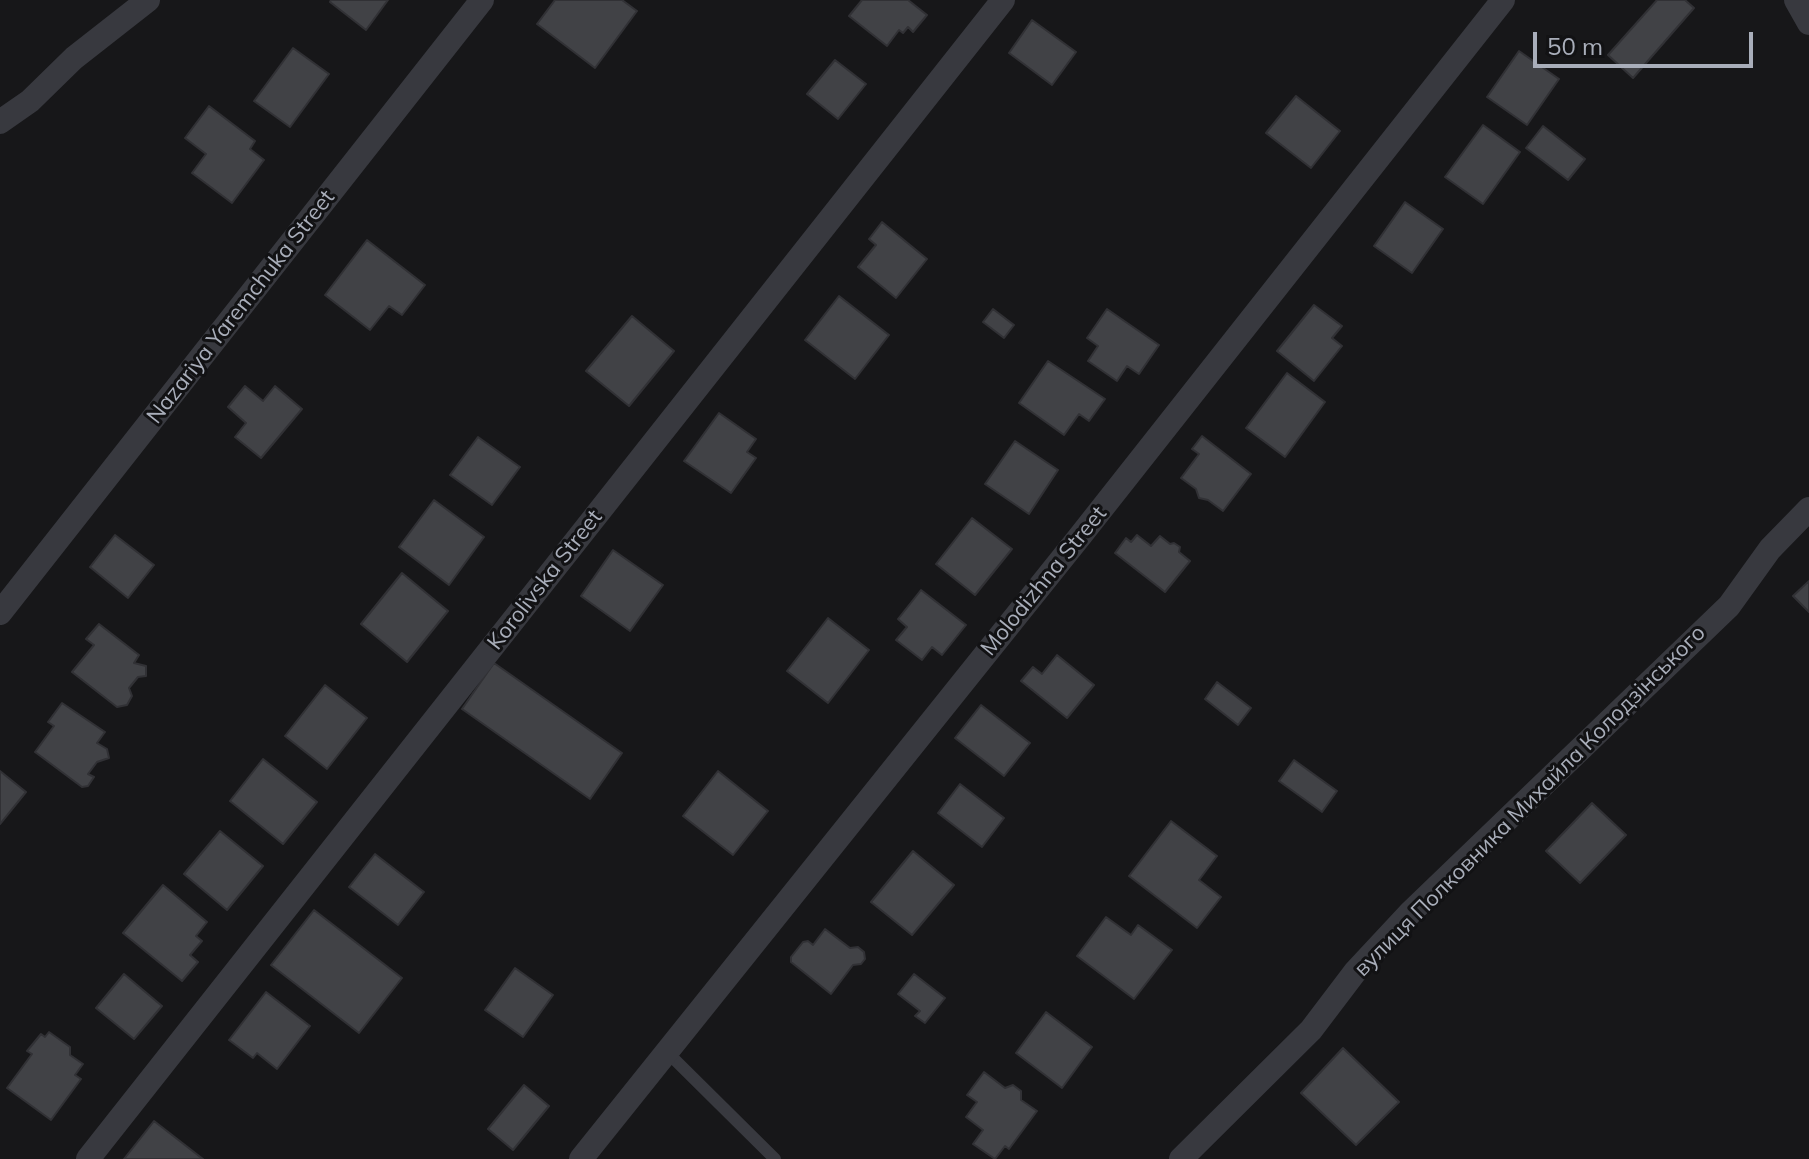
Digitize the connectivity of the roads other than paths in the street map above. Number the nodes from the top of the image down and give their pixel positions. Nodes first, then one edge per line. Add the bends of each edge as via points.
1 (148, 0) edge
2 (482, 0) edge
3 (1003, 0) edge
4 (1503, 0) edge
5 (1796, 0) edge
6 (1809, 23) edge
7 (0, 122) edge
8 (1809, 509) edge
9 (0, 613) edge
10 (666, 1051) junction
11 (88, 1159) edge
12 (581, 1159) edge
13 (775, 1159) edge
14 (1181, 1159) edge

1 - 7 street
2 - 9 street, Nazariya Yaremchuka Street
3 - 11 street, Korolivska Street
4 - 10 street, Molodizhna Street
5 - 6 street
8 - 14 street, вулиця Полковника Михайла Колодзінського via 1770,549 1729,606 1410,913 1311,1030
10 - 12 street, Molodizhna Street
10 - 13 lane

